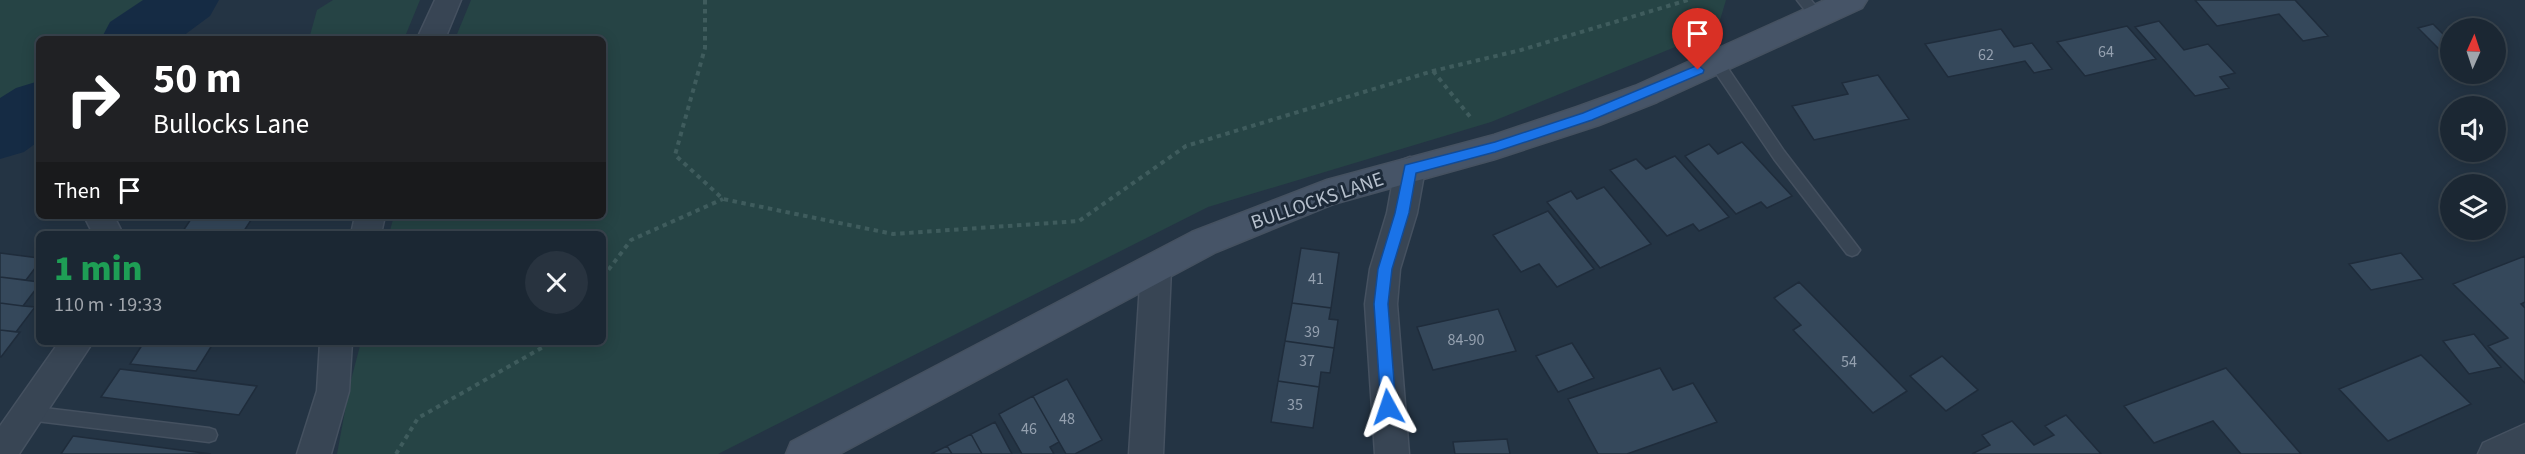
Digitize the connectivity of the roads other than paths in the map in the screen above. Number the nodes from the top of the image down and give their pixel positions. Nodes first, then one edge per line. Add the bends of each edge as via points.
1 (448, 0) edge
2 (1852, 0) edge
3 (1810, 8) edge
4 (431, 36) edge
5 (1716, 62) junction
6 (1410, 169) junction
7 (1852, 250) dead end
8 (1156, 269) junction
9 (75, 345) edge
10 (336, 345) edge
11 (11, 432) edge
12 (209, 435) dead end
13 (2525, 438) edge
14 (314, 454) edge
15 (804, 454) edge
16 (1146, 454) edge
17 (1392, 454) edge
18 (2494, 454) edge

1 - 4 street
2 - 3 main road, BULLOCKS LANE
3 - 5 main road, BULLOCKS LANE
5 - 6 main road, BULLOCKS LANE via 1588,116 1495,147
5 - 7 lane via 1779,155
6 - 8 main road, BULLOCKS LANE via 1265,216 1204,242
6 - 17 street via 1385,269 1381,304
8 - 15 main road, BULLOCKS LANE
8 - 16 street
9 - 11 street
10 - 14 street via 333,391
11 - 12 lane
13 - 18 street

